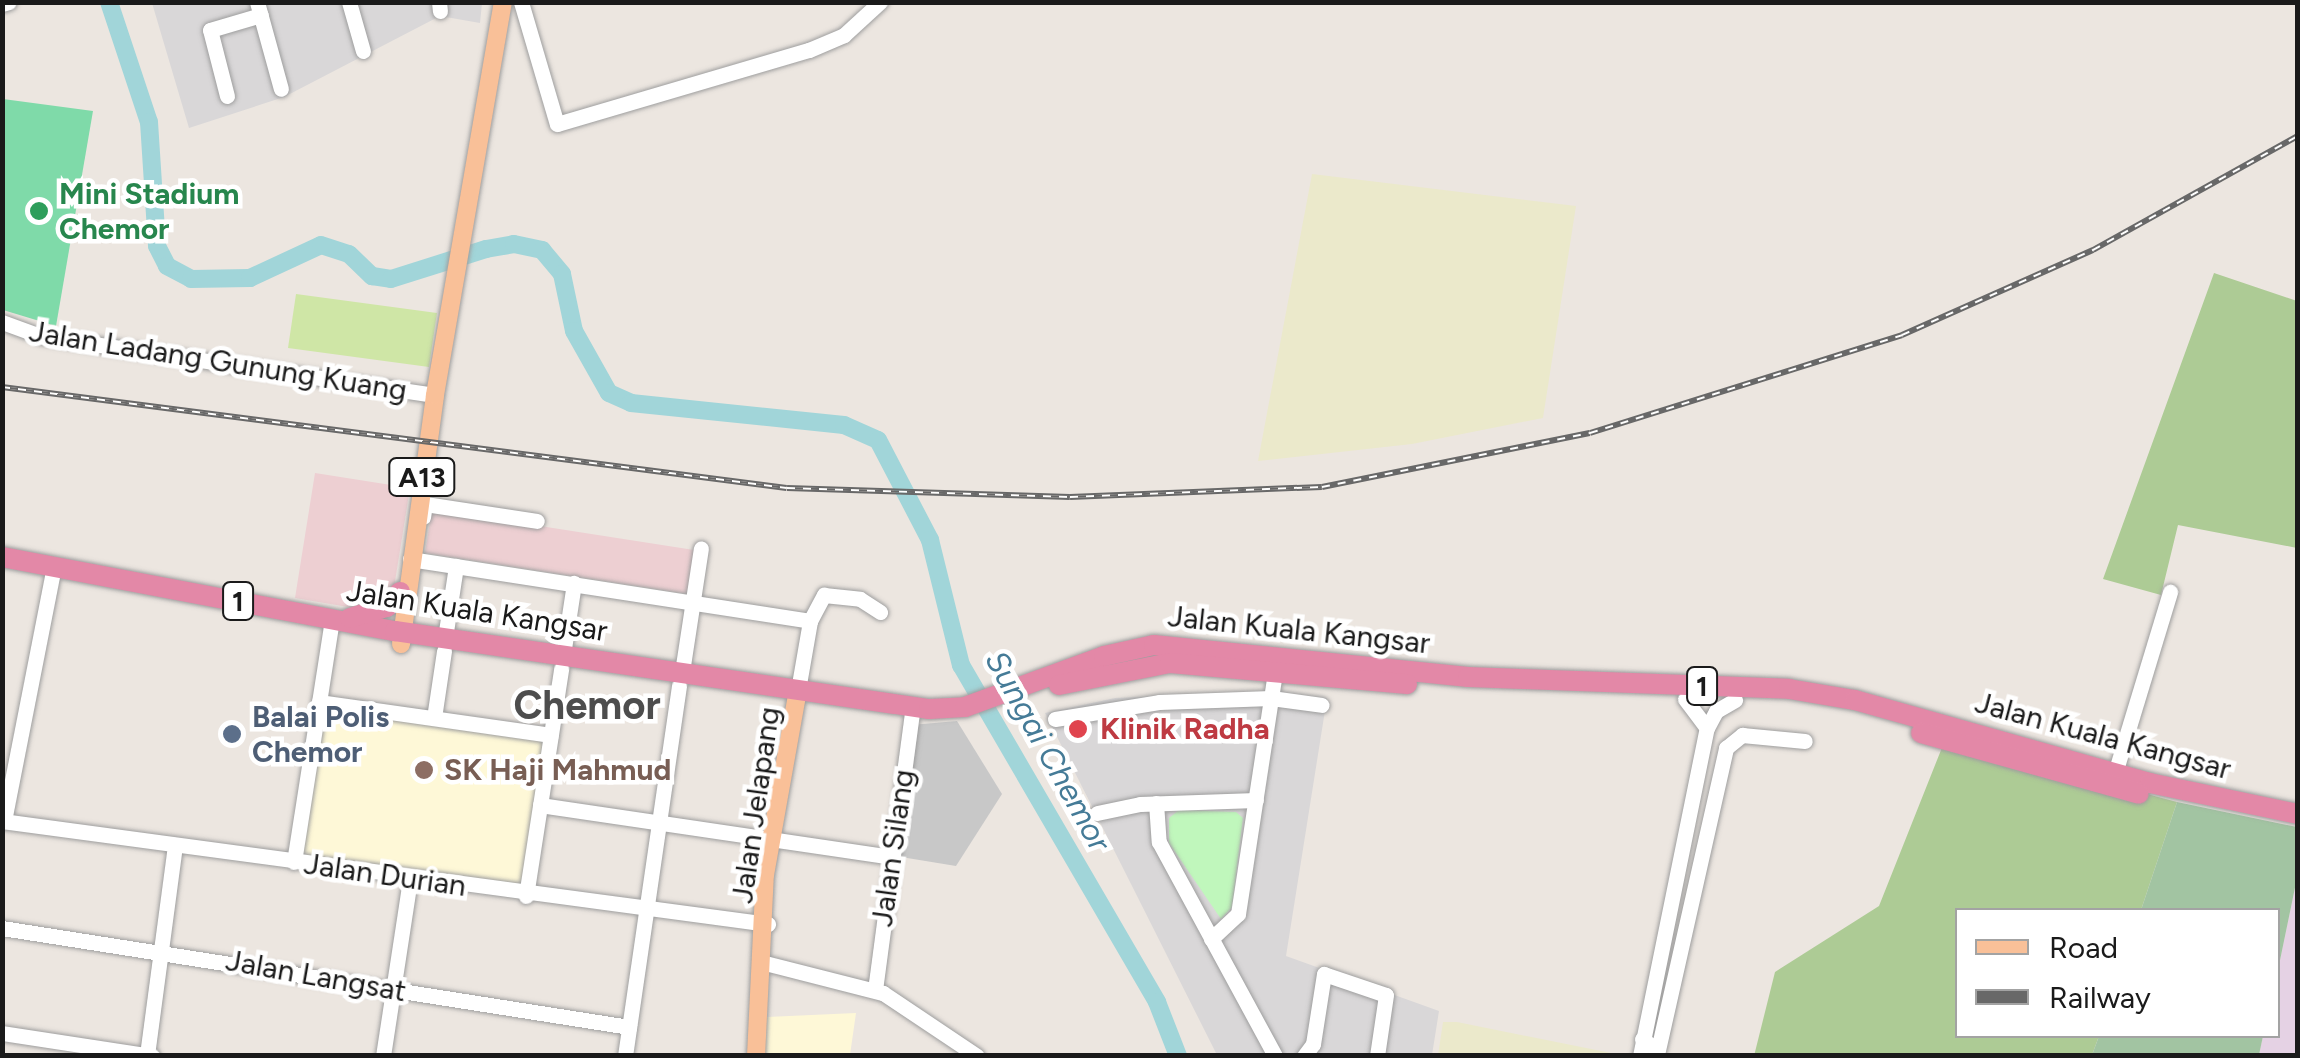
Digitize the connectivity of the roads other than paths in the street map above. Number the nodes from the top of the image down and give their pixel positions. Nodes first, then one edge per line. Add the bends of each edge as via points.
1 (349, 2) edge
2 (491, 2) edge
3 (503, 2) edge
4 (521, 2) edge
5 (880, 2) edge
6 (259, 9) edge
7 (364, 51) dead end
8 (281, 89) dead end
9 (227, 96) dead end
10 (474, 156) junction
11 (2, 322) edge
12 (435, 395) junction
13 (538, 522) dead end
14 (701, 548) dead end
15 (2, 557) edge
16 (414, 560) junction
17 (456, 566) junction
18 (2, 569) edge
19 (53, 572) junction
20 (574, 584) junction
21 (400, 592) junction
22 (2170, 592) dead end
23 (692, 602) junction
24 (880, 612) dead end
25 (810, 621) junction
26 (334, 623) junction
27 (398, 637) junction
28 (445, 645) junction
29 (1168, 645) junction
30 (1324, 660) junction
31 (562, 662) junction
32 (1275, 672) junction
33 (680, 679) junction
34 (1271, 698) junction
35 (1685, 698) junction
36 (796, 699) junction
37 (1007, 699) junction
38 (1734, 700) junction
39 (319, 702) junction
40 (1322, 704) dead end
41 (912, 713) junction
42 (434, 718) junction
43 (1054, 719) dead end
44 (1708, 728) junction
45 (551, 735) junction
46 (1805, 740) dead end
47 (2113, 780) junction
48 (1694, 788) junction
49 (1716, 791) junction
50 (1256, 800) junction
51 (1156, 803) junction
52 (540, 804) junction
53 (1097, 812) dead end
54 (2298, 814) edge
55 (4, 821) edge
56 (658, 823) junction
57 (2298, 827) edge
58 (773, 840) junction
59 (175, 845) junction
60 (891, 857) junction
61 (294, 862) junction
62 (410, 879) junction
63 (526, 896) junction
64 (646, 909) junction
65 (765, 924) junction
66 (2, 928) edge
67 (1211, 939) junction
68 (161, 950) junction
69 (765, 963) junction
70 (875, 990) junction
71 (393, 991) junction
72 (629, 1027) junction
73 (3, 1033) edge
74 (2, 1041) edge
75 (1641, 1047) edge
76 (107, 1052) edge
77 (149, 1055) edge
78 (384, 1056) edge
79 (625, 1056) edge
80 (759, 1056) edge
81 (977, 1056) edge
82 (1275, 1056) edge
83 (1304, 1056) edge
84 (1377, 1056) edge

1 - 7 street
2 - 10 main road, A13
3 - 10 main road, A13
4 - 5 street via 556,124 809,50 844,34
6 - 8 street
6 - 9 street via 210,30
10 - 12 main road, A13
11 - 12 street, Jalan Ladang Gunung Kuang via 40,336
12 - 16 main road, A13
13 - 16 street via 425,504
14 - 23 street
15 - 19 highway, Jalan Kuala Kangsar / 1
16 - 17 street
16 - 21 main road
16 - 27 main road
17 - 20 street
17 - 28 street
18 - 19 highway, Jalan Kuala Kangsar / 1
19 - 26 highway, Jalan Kuala Kangsar / 1
19 - 55 street
20 - 23 street
20 - 31 street
21 - 26 highway via 373,614
21 - 27 main road
22 - 47 street
23 - 25 street
23 - 33 street
24 - 25 street via 860,599 824,595
25 - 36 street
26 - 27 highway, Jalan Kuala Kangsar / 1
26 - 39 street
27 - 28 highway, Jalan Kuala Kangsar / 1
28 - 31 highway, Jalan Kuala Kangsar / 1
28 - 42 street
29 - 30 highway, Jalan Kuala Kangsar / 1
29 - 32 highway via 1257,660
29 - 37 highway, Jalan Kuala Kangsar / 1 via 1104,656
30 - 32 highway
30 - 47 highway, Jalan Kuala Kangsar / 1 via 1468,677 1810,692
31 - 33 highway, Jalan Kuala Kangsar / 1
31 - 45 street
32 - 34 street
32 - 35 highway, Jalan Kuala Kangsar / 1 via 1469,690
32 - 37 highway, Jalan Kuala Kangsar / 1 via 1132,666
33 - 36 highway, Jalan Kuala Kangsar / 1
33 - 56 street
34 - 40 street
34 - 43 street via 1125,704
34 - 50 street
35 - 38 highway, Jalan Kuala Kangsar / 1
35 - 44 street
36 - 41 highway, Jalan Kuala Kangsar / 1
36 - 58 main road, Jalan Jelapang
37 - 41 highway, Jalan Kuala Kangsar / 1 via 967,711
38 - 44 street via 1716,711
38 - 47 highway, Jalan Kuala Kangsar / 1 via 1841,710
39 - 42 street
39 - 61 street
41 - 60 street, Jalan Silang
42 - 45 street
44 - 48 street
45 - 52 street
46 - 49 street via 1732,738
47 - 54 highway, Jalan Kuala Kangsar / 1
47 - 57 highway, Jalan Kuala Kangsar / 1
48 - 49 street
48 - 75 street
49 - 75 street via 1658,1050
50 - 51 street
50 - 67 street via 1237,920
51 - 53 street
51 - 67 street via 1160,842
52 - 56 street
52 - 63 street
55 - 59 street, Jalan Durian
56 - 58 street
56 - 64 street
58 - 60 street
58 - 65 main road, Jalan Jelapang
59 - 61 street, Jalan Durian
59 - 68 street
60 - 70 street, Jalan Silang
61 - 62 street, Jalan Durian
62 - 63 street, Jalan Durian
62 - 71 street
63 - 64 street, Jalan Durian
64 - 65 street, Jalan Durian
64 - 72 street
65 - 69 main road, Jalan Jelapang
65 - 80 main road, Jalan Jelapang
66 - 68 street, Jalan Langsat
67 - 82 street
68 - 71 street, Jalan Langsat
68 - 77 street
69 - 70 street
69 - 80 main road, Jalan Jelapang
70 - 81 street
71 - 72 street, Jalan Langsat
71 - 78 street
72 - 79 street
73 - 74 street
73 - 76 street
76 - 77 street
83 - 84 street via 1313,1044 1324,974 1386,995

